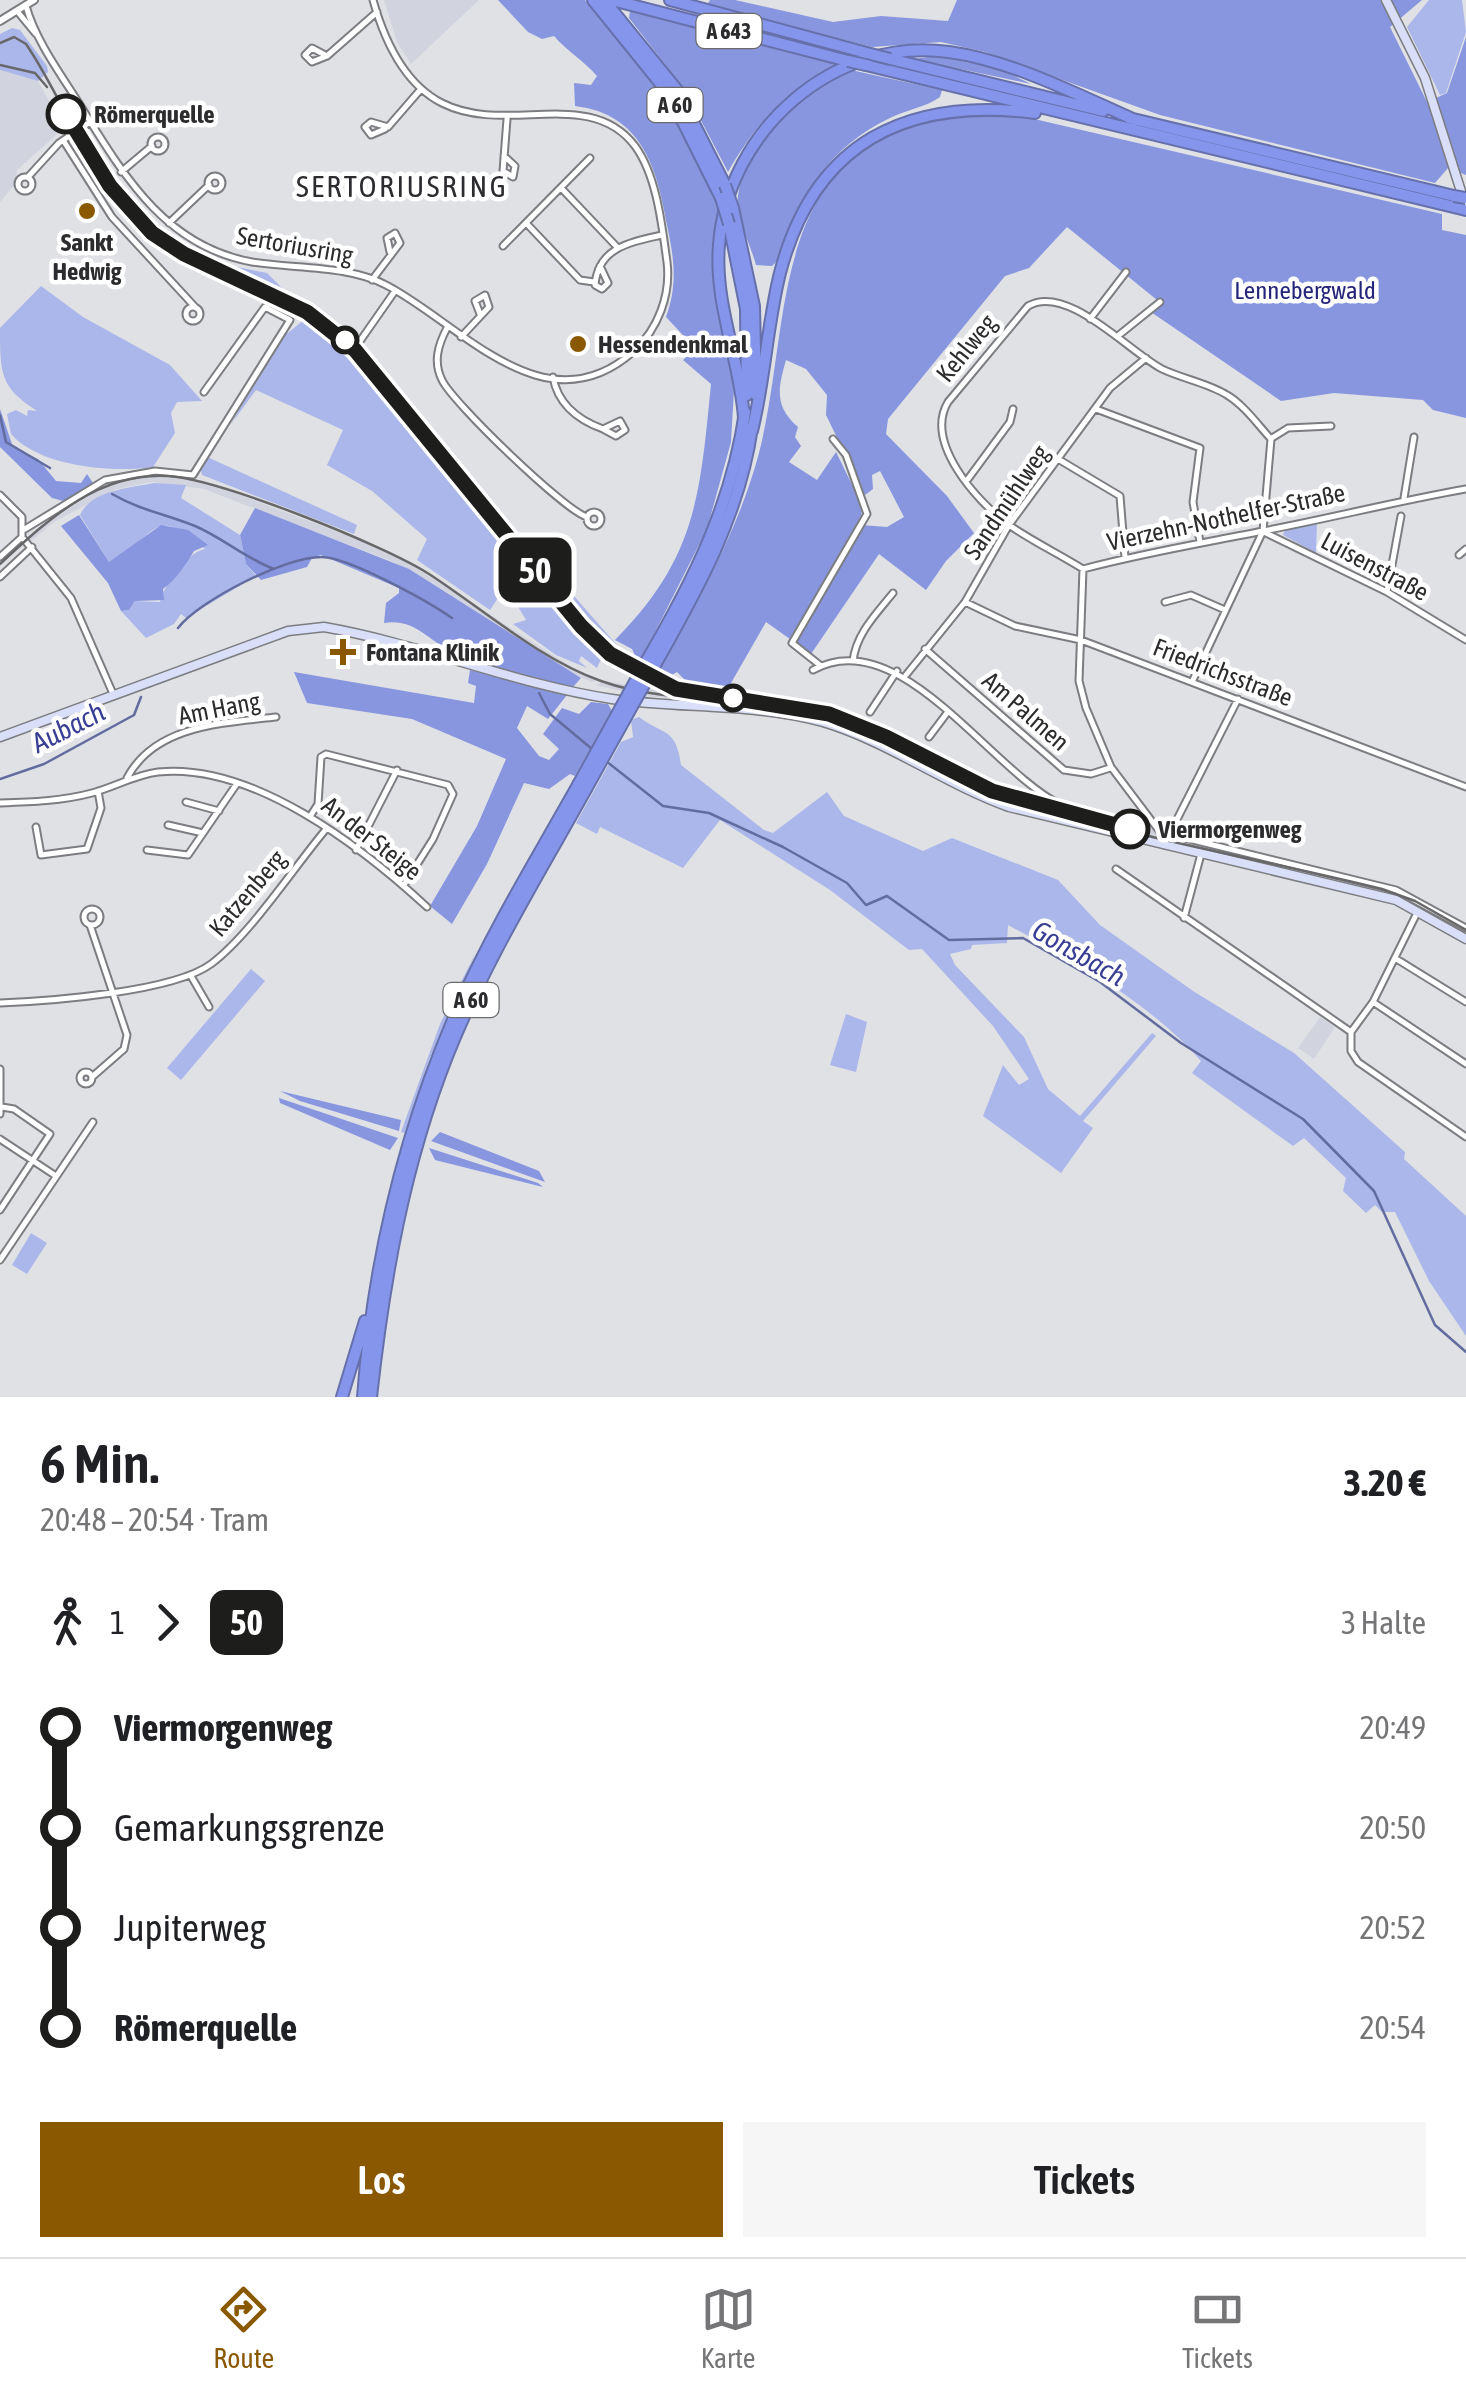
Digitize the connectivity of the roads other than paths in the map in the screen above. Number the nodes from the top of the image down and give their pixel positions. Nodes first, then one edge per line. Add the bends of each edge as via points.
1 (34, 0) edge
2 (374, 0) edge
3 (593, 0) edge
4 (670, 0) edge
5 (1386, 0) edge
6 (608, 2) edge
7 (26, 6) junction
8 (17, 11) junction
9 (377, 12) junction
10 (0, 21) edge
11 (45, 44) junction
12 (328, 56) dead end
13 (866, 59) junction
14 (421, 89) junction
15 (1080, 118) junction
16 (507, 119) junction
17 (1135, 120) junction
18 (90, 122) junction
19 (385, 129) dead end
20 (63, 140) junction
21 (152, 146) dead end
22 (504, 156) dead end
23 (590, 158) dead end
24 (121, 172) junction
25 (28, 177) dead end
26 (208, 185) dead end
27 (562, 189) junction
28 (1460, 197) edge
29 (1463, 209) edge
30 (169, 223) junction
31 (527, 224) junction
32 (662, 235) junction
33 (503, 246) dead end
34 (616, 247) junction
35 (390, 252) dead end
36 (600, 266) junction
37 (1126, 272) dead end
38 (372, 280) junction
39 (594, 282) junction
40 (395, 291) junction
41 (1160, 302) dead end
42 (196, 308) dead end
43 (480, 314) dead end
44 (1090, 320) junction
45 (447, 328) junction
46 (1119, 335) junction
47 (460, 337) junction
48 (358, 344) dead end
49 (1146, 358) junction
50 (553, 377) junction
51 (204, 392) dead end
52 (1013, 409) dead end
53 (1095, 409) junction
54 (744, 418) junction
55 (1331, 426) dead end
56 (603, 429) dead end
57 (752, 431) junction
58 (1414, 437) dead end
59 (1272, 439) junction
60 (832, 440) dead end
61 (1058, 459) junction
62 (968, 479) junction
63 (1466, 489) edge
64 (0, 495) edge
65 (1404, 500) junction
66 (1401, 516) dead end
67 (586, 517) dead end
68 (1009, 525) junction
69 (25, 528) junction
70 (1263, 532) junction
71 (22, 537) junction
72 (1200, 542) junction
73 (32, 548) junction
74 (1466, 549) edge
75 (1459, 555) dead end
76 (0, 557) edge
77 (1125, 558) junction
78 (1083, 569) junction
79 (0, 577) edge
80 (1387, 592) junction
81 (894, 594) dead end
82 (965, 602) junction
83 (1165, 602) dead end
84 (1225, 610) junction
85 (1081, 640) junction
86 (1466, 640) edge
87 (925, 649) junction
88 (853, 661) junction
89 (651, 662) junction
90 (821, 666) junction
91 (813, 670) dead end
92 (897, 670) junction
93 (906, 675) junction
94 (1192, 682) junction
95 (114, 696) junction
96 (1238, 699) junction
97 (870, 712) dead end
98 (947, 712) junction
99 (276, 717) dead end
100 (929, 737) dead end
101 (0, 738) edge
102 (1111, 767) junction
103 (397, 770) junction
104 (127, 778) junction
105 (236, 785) junction
106 (582, 787) junction
107 (1466, 787) edge
108 (98, 792) junction
109 (186, 802) dead end
110 (0, 804) edge
111 (1061, 805) dead end
112 (219, 810) junction
113 (311, 815) junction
114 (168, 825) dead end
115 (36, 827) dead end
116 (327, 828) junction
117 (203, 834) junction
118 (1165, 840) junction
119 (147, 850) dead end
120 (356, 850) junction
121 (1201, 854) junction
122 (1116, 869) dead end
123 (404, 886) junction
124 (427, 907) dead end
125 (1418, 911) junction
126 (1184, 918) junction
127 (90, 924) dead end
128 (1466, 928) edge
129 (1466, 939) edge
130 (1395, 958) junction
131 (191, 976) junction
132 (110, 990) junction
133 (0, 1001) edge
134 (1373, 1002) junction
135 (1466, 1002) edge
136 (209, 1007) dead end
137 (1351, 1032) junction
138 (1466, 1064) edge
139 (0, 1069) edge
140 (92, 1076) dead end
141 (1, 1111) edge
142 (93, 1122) dead end
143 (1466, 1137) edge
144 (0, 1139) edge
145 (33, 1160) junction
146 (56, 1177) junction
147 (0, 1210) edge
148 (2, 1250) edge
149 (0, 1260) edge
150 (374, 1291) junction
151 (376, 1346) junction
152 (342, 1397) edge
153 (362, 1397) edge
154 (371, 1397) edge
155 (380, 1397) edge

1 - 7 street
2 - 9 street, Sertoriusring
3 - 54 highway, A 60, bridge via 668,94 722,198 746,309
4 - 13 highway, A 643
5 - 29 main road via 1425,78
6 - 13 highway, A 643, bridge via 848,61
6 - 57 highway, A 60, bridge via 676,90 725,184 756,320
7 - 8 street
7 - 11 street, Sertoriusring
8 - 10 street
8 - 11 street, Sertoriusring
9 - 12 street
9 - 14 street, Sertoriusring via 394,59
11 - 18 street, Sertoriusring
13 - 15 highway, A 643
13 - 17 highway, A 643, bridge via 890,59
14 - 16 street, Sertoriusring via 451,105
14 - 19 street
15 - 29 highway, A 643
15 - 57 highway via 950,110 889,128 846,155 812,194 789,242
16 - 22 street
16 - 32 street, Sertoriusring via 586,116 619,130 643,160
17 - 28 highway, A 643
17 - 54 highway via 991,61 946,52 867,60 797,96 746,154 720,227 720,288
18 - 20 street
18 - 24 street, Sertoriusring
20 - 25 street
20 - 42 street via 112,217
21 - 24 street
23 - 27 street
24 - 30 street, Sertoriusring
26 - 30 street
27 - 31 street
27 - 34 street
30 - 38 street, Sertoriusring via 238,258
31 - 33 street
31 - 39 street via 580,280
32 - 34 street
32 - 50 street, Sertoriusring via 667,292 647,338 604,370
34 - 36 street
35 - 38 street, Sertoriusring
36 - 39 street
36 - 39 street via 608,283 602,289
37 - 44 street
38 - 40 street, Sertoriusring
40 - 45 street, Sertoriusring
40 - 48 street
41 - 46 street
43 - 47 street
44 - 46 street, Kehlweg
44 - 62 street, Kehlweg via 1057,302 1033,303 948,402 939,430
45 - 47 street, Sertoriusring
45 - 67 street via 437,356 444,384 550,491
46 - 49 street, Kehlweg
47 - 50 street, Sertoriusring via 497,362
49 - 53 street, Sandmühlweg
49 - 59 street, Kehlweg via 1227,395
50 - 56 street via 566,407
51 - 69 street via 266,307 290,320 193,475 146,472 105,480
52 - 62 street
53 - 61 street, Sandmühlweg
53 - 72 street via 1200,448 1193,502
54 - 89 highway, A 60 via 712,540
55 - 59 street via 1288,428
57 - 89 highway, A 60 via 721,540
58 - 65 street
59 - 70 street
60 - 90 street via 846,455 868,514 792,643
61 - 68 street, Sandmühlweg
61 - 77 street via 1120,496
62 - 68 street, Kehlweg
63 - 65 street, Vierzehn-Nothelfer-Straße
64 - 69 street
65 - 70 street, Vierzehn-Nothelfer-Straße
66 - 80 street
68 - 78 street, Vierzehn-Nothelfer-Straße
68 - 82 street, Sandmühlweg
69 - 71 street
70 - 72 street, Vierzehn-Nothelfer-Straße
70 - 80 street, Luisenstraße
70 - 84 street
71 - 73 street
71 - 76 street
72 - 77 street, Vierzehn-Nothelfer-Straße
73 - 79 street
73 - 95 street via 77,608
74 - 75 street
77 - 78 street, Vierzehn-Nothelfer-Straße
78 - 85 street
80 - 86 street, Luisenstraße
81 - 88 street via 867,625
82 - 85 street, Friedrichsstraße via 1014,626
82 - 87 street, Sandmühlweg
83 - 84 street via 1191,596
84 - 94 street
85 - 94 street, Friedrichsstraße
85 - 102 street via 1086,708
87 - 93 street, Sandmühlweg
87 - 102 street, Am Palmen via 1064,770 1092,774
88 - 90 street
88 - 92 street
89 - 106 highway, A 60, bridge
90 - 91 street
92 - 93 street
92 - 97 street
93 - 98 street
94 - 96 street, Friedrichsstraße
95 - 101 main road
95 - 118 main road via 288,631 321,626 613,699 762,710 822,722 985,798
96 - 107 street, Friedrichsstraße
96 - 118 street
98 - 100 street
98 - 111 street via 1016,776
99 - 104 street, Am Hang via 175,735 152,748
102 - 118 street
103 - 113 street via 323,754
103 - 120 street
103 - 123 street via 448,785 453,794
104 - 105 street, An der Steige via 175,772
104 - 108 street, An der Steige
105 - 112 street
105 - 113 street, An der Steige
106 - 150 highway, A 60 via 483,957 440,1052 406,1148
106 - 151 highway, A 60 via 448,1054 400,1206
108 - 110 street, An der Steige
108 - 115 street via 101,808 86,849 41,855
109 - 112 street
112 - 117 street
113 - 116 street, An der Steige
114 - 117 street
116 - 120 street, An der Steige
116 - 131 street, Katzenberg via 233,943
117 - 119 street via 185,856
118 - 121 main road
118 - 128 street via 1396,890
120 - 123 street, An der Steige
121 - 125 main road
121 - 126 street
122 - 126 street
123 - 124 street, An der Steige
125 - 129 main road
125 - 130 street
126 - 137 street
127 - 132 street
130 - 134 street
130 - 135 street
131 - 132 street, Katzenberg
131 - 136 street
132 - 133 street, Katzenberg
132 - 140 street via 127,1041
134 - 137 street
134 - 138 street
137 - 143 street via 1358,1062
139 - 141 street
141 - 145 street via 14,1109 50,1133
142 - 146 street
144 - 145 street
145 - 146 street
145 - 147 street
146 - 148 street
148 - 149 street
150 - 152 highway
150 - 153 highway, A 60
151 - 154 highway, A 60
151 - 155 highway

